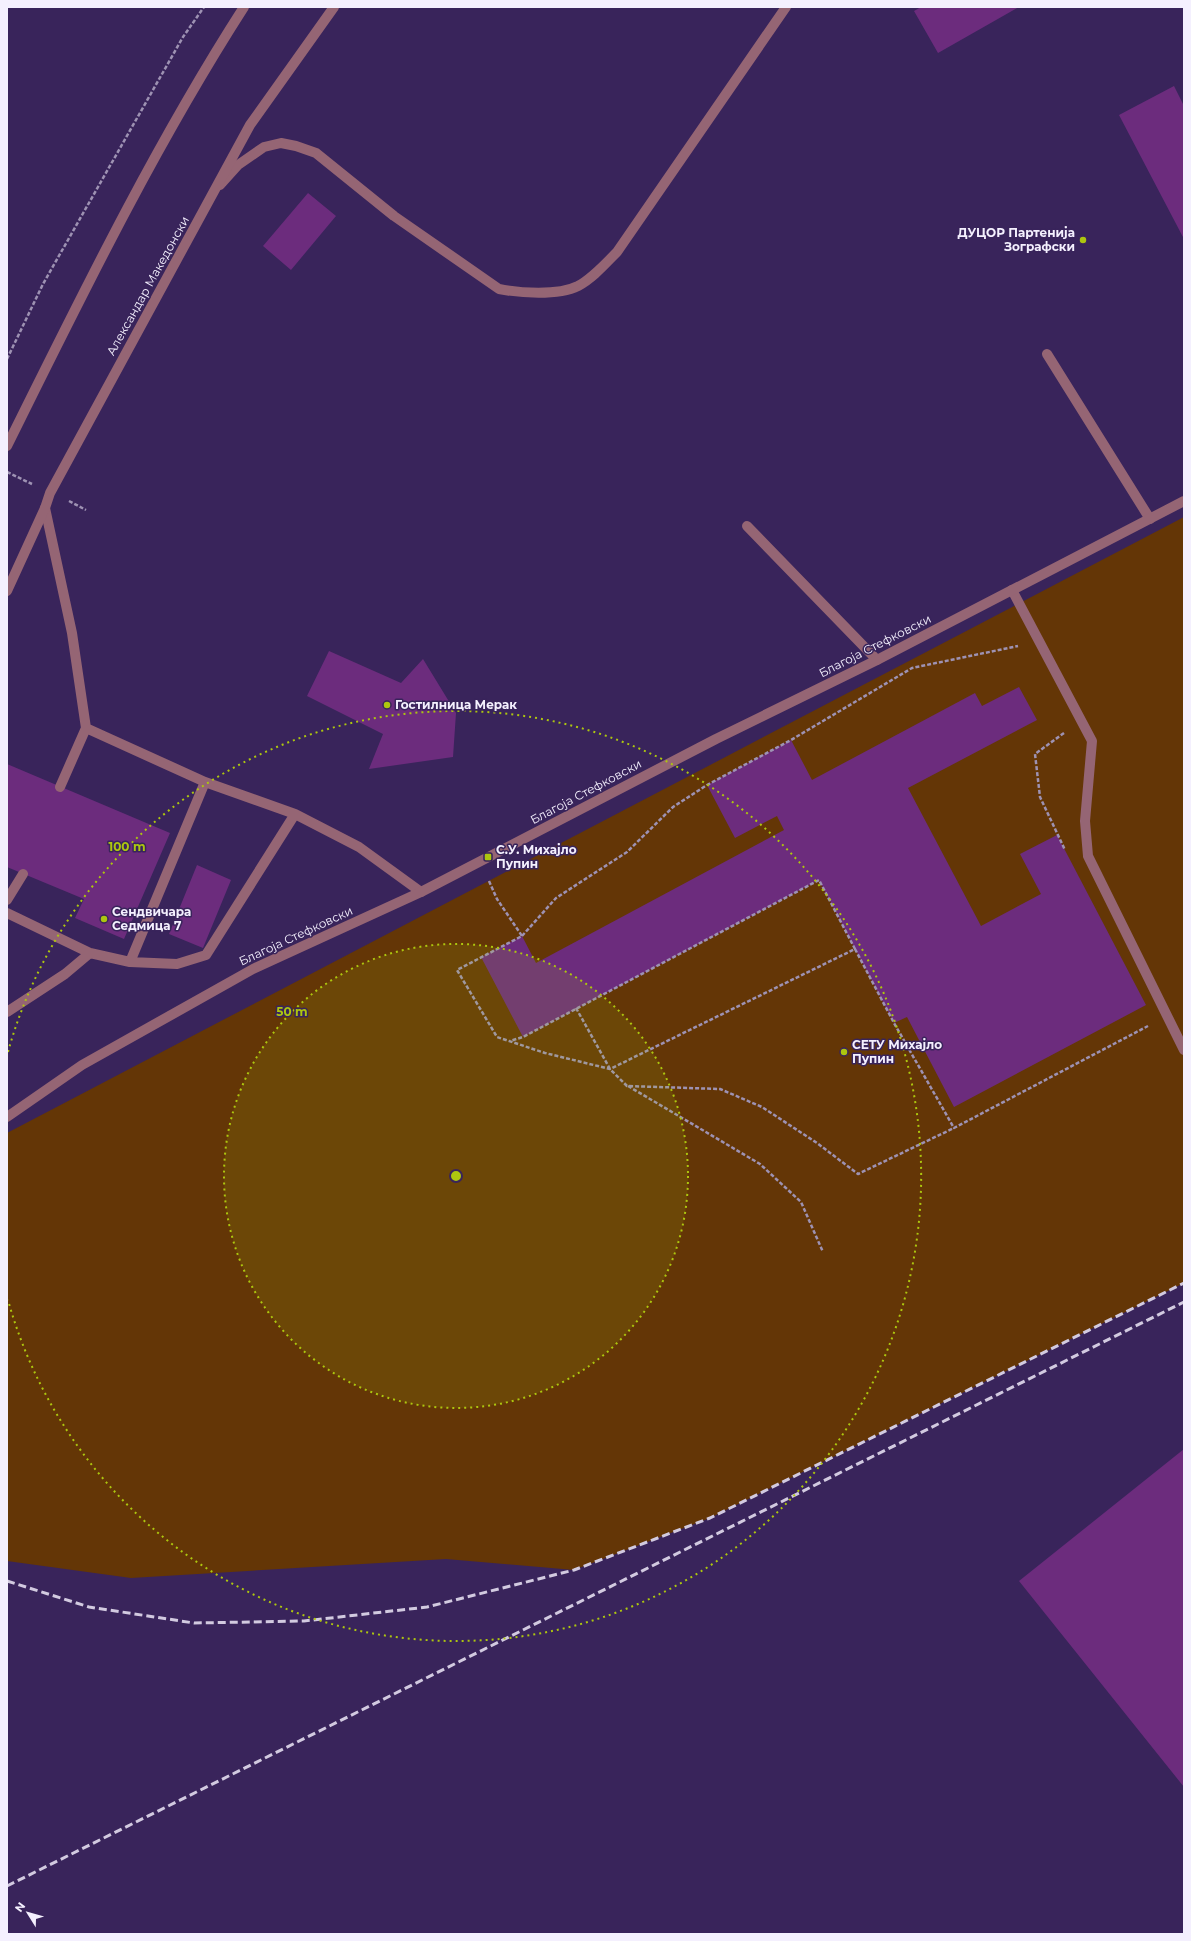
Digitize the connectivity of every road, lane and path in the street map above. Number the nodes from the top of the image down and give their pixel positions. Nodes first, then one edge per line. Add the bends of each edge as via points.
1 (204, 7) edge
2 (244, 7) edge
3 (334, 7) edge
4 (786, 7) edge
5 (215, 190) junction
6 (1047, 354) dead end
7 (7, 359) edge
8 (7, 446) edge
9 (1184, 501) edge
10 (45, 508) junction
11 (1150, 519) junction
12 (747, 526) dead end
13 (1012, 590) junction
14 (7, 591) edge
15 (1021, 645) dead end
16 (878, 660) junction
17 (86, 728) junction
18 (1063, 728) dead end
19 (205, 782) junction
20 (60, 787) dead end
21 (295, 814) junction
22 (1066, 851) dead end
23 (23, 874) dead end
24 (496, 877) dead end
25 (421, 892) junction
26 (7, 900) edge
27 (7, 913) edge
28 (522, 936) junction
29 (855, 949) junction
30 (90, 953) junction
31 (130, 962) junction
32 (576, 1008) junction
33 (7, 1012) edge
34 (1150, 1025) dead end
35 (510, 1041) junction
36 (1184, 1050) edge
37 (610, 1069) junction
38 (627, 1086) junction
39 (7, 1117) edge
40 (954, 1128) junction
41 (823, 1252) dead end

1 - 7 path via 183,37 43,284
2 - 8 street via 210,59 104,251
3 - 5 street, Александар Македонски via 250,125
4 - 5 street via 617,252 593,276 577,286 519,293 499,289 394,216 316,153 296,146 281,143 264,147 238,165
5 - 10 street, Александар Македонски via 50,493
6 - 11 street
9 - 11 street, Благоја Стефковски
10 - 14 street, Александар Македонски
10 - 17 street via 72,633
11 - 13 street, Благоја Стефковски
12 - 16 street
13 - 16 street, Благоја Стефковски
13 - 36 street via 1092,741 1085,821 1088,856
15 - 28 path via 912,668 791,740 707,785 673,807 627,852 556,898
16 - 25 street, Благоја Стефковски via 716,739
17 - 19 street
17 - 20 street
18 - 22 path via 1065,732 1035,754 1040,797
19 - 21 street
19 - 31 street
21 - 25 street via 359,847
21 - 31 street via 206,955 177,964
23 - 26 street
24 - 28 path via 489,881 497,899
25 - 39 street, Благоја Стефковски via 253,970 82,1065
27 - 30 street
28 - 35 path via 457,970 497,1037
29 - 32 path via 819,880
29 - 37 path
29 - 40 path
30 - 31 street
30 - 33 street via 65,974
32 - 35 path via 523,1037
32 - 37 path
34 - 40 path
35 - 37 path via 545,1053
37 - 38 path
38 - 40 path via 720,1089 762,1108 817,1143 858,1174
38 - 41 path via 760,1164 801,1202

